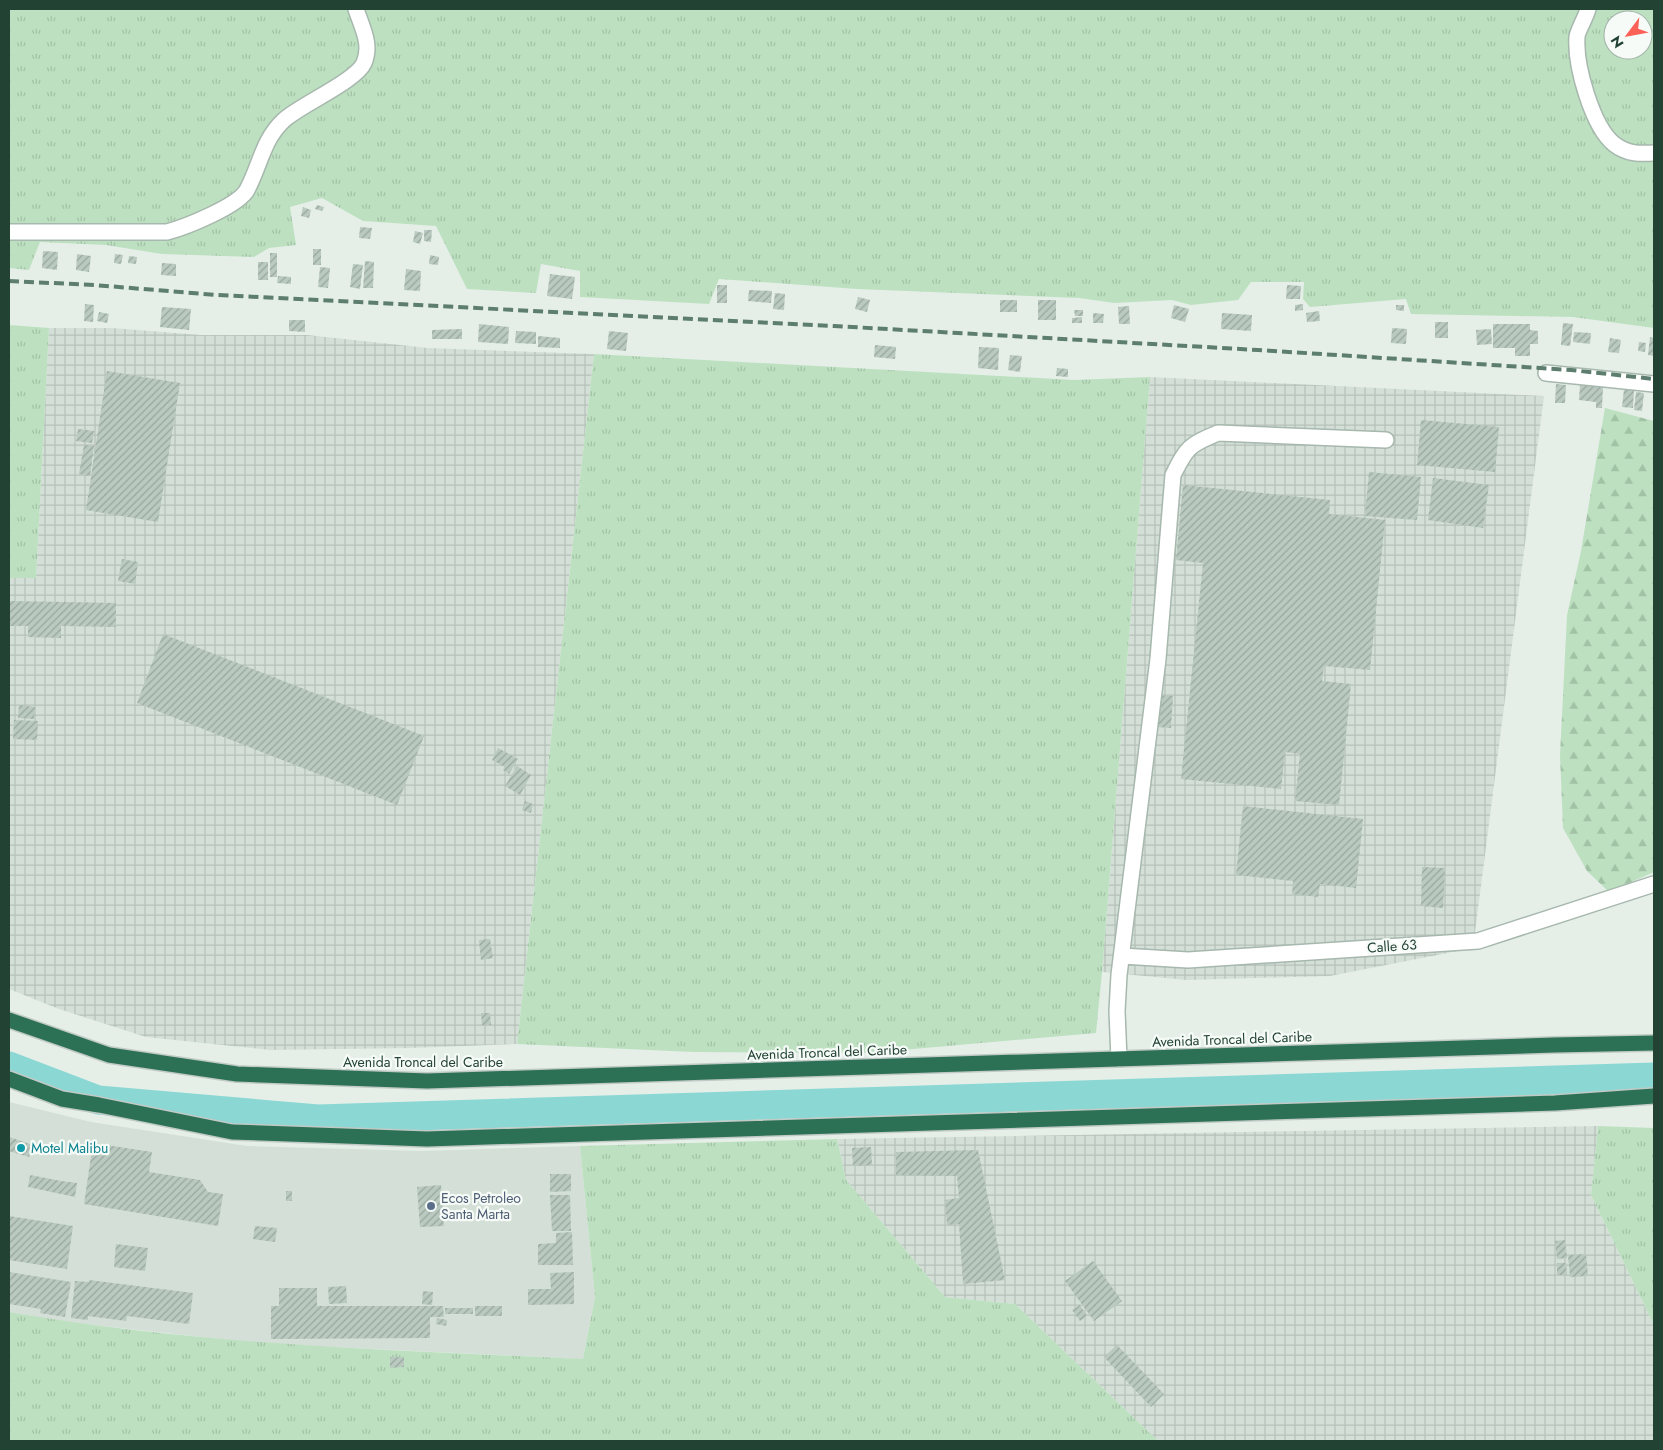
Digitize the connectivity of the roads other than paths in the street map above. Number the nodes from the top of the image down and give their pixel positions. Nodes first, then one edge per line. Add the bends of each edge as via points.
1 (356, 9) edge
2 (1588, 9) edge
3 (1654, 153) edge
4 (9, 232) edge
5 (1546, 374) dead end
6 (1654, 384) edge
7 (1386, 440) dead end
8 (1654, 884) edge
9 (1122, 956) junction
10 (9, 1020) edge
11 (1654, 1044) edge
12 (1119, 1059) junction
13 (9, 1079) edge
14 (1654, 1096) edge

1 - 4 street via 368,47 363,65 352,76 284,120 267,140 246,191 232,204 167,232
2 - 3 street via 1577,35 1578,63 1595,119 1614,144 1634,154
5 - 6 street
7 - 9 street via 1218,433 1197,442 1184,453 1172,475 1158,659
8 - 9 street, Calle 63 via 1478,941 1188,960
9 - 12 street via 1117,1011
10 - 12 highway, Avenida Troncal del Caribe via 109,1055 237,1074 427,1081
11 - 12 highway, Avenida Troncal del Caribe
13 - 14 highway via 62,1099 232,1132 427,1140 1555,1103

